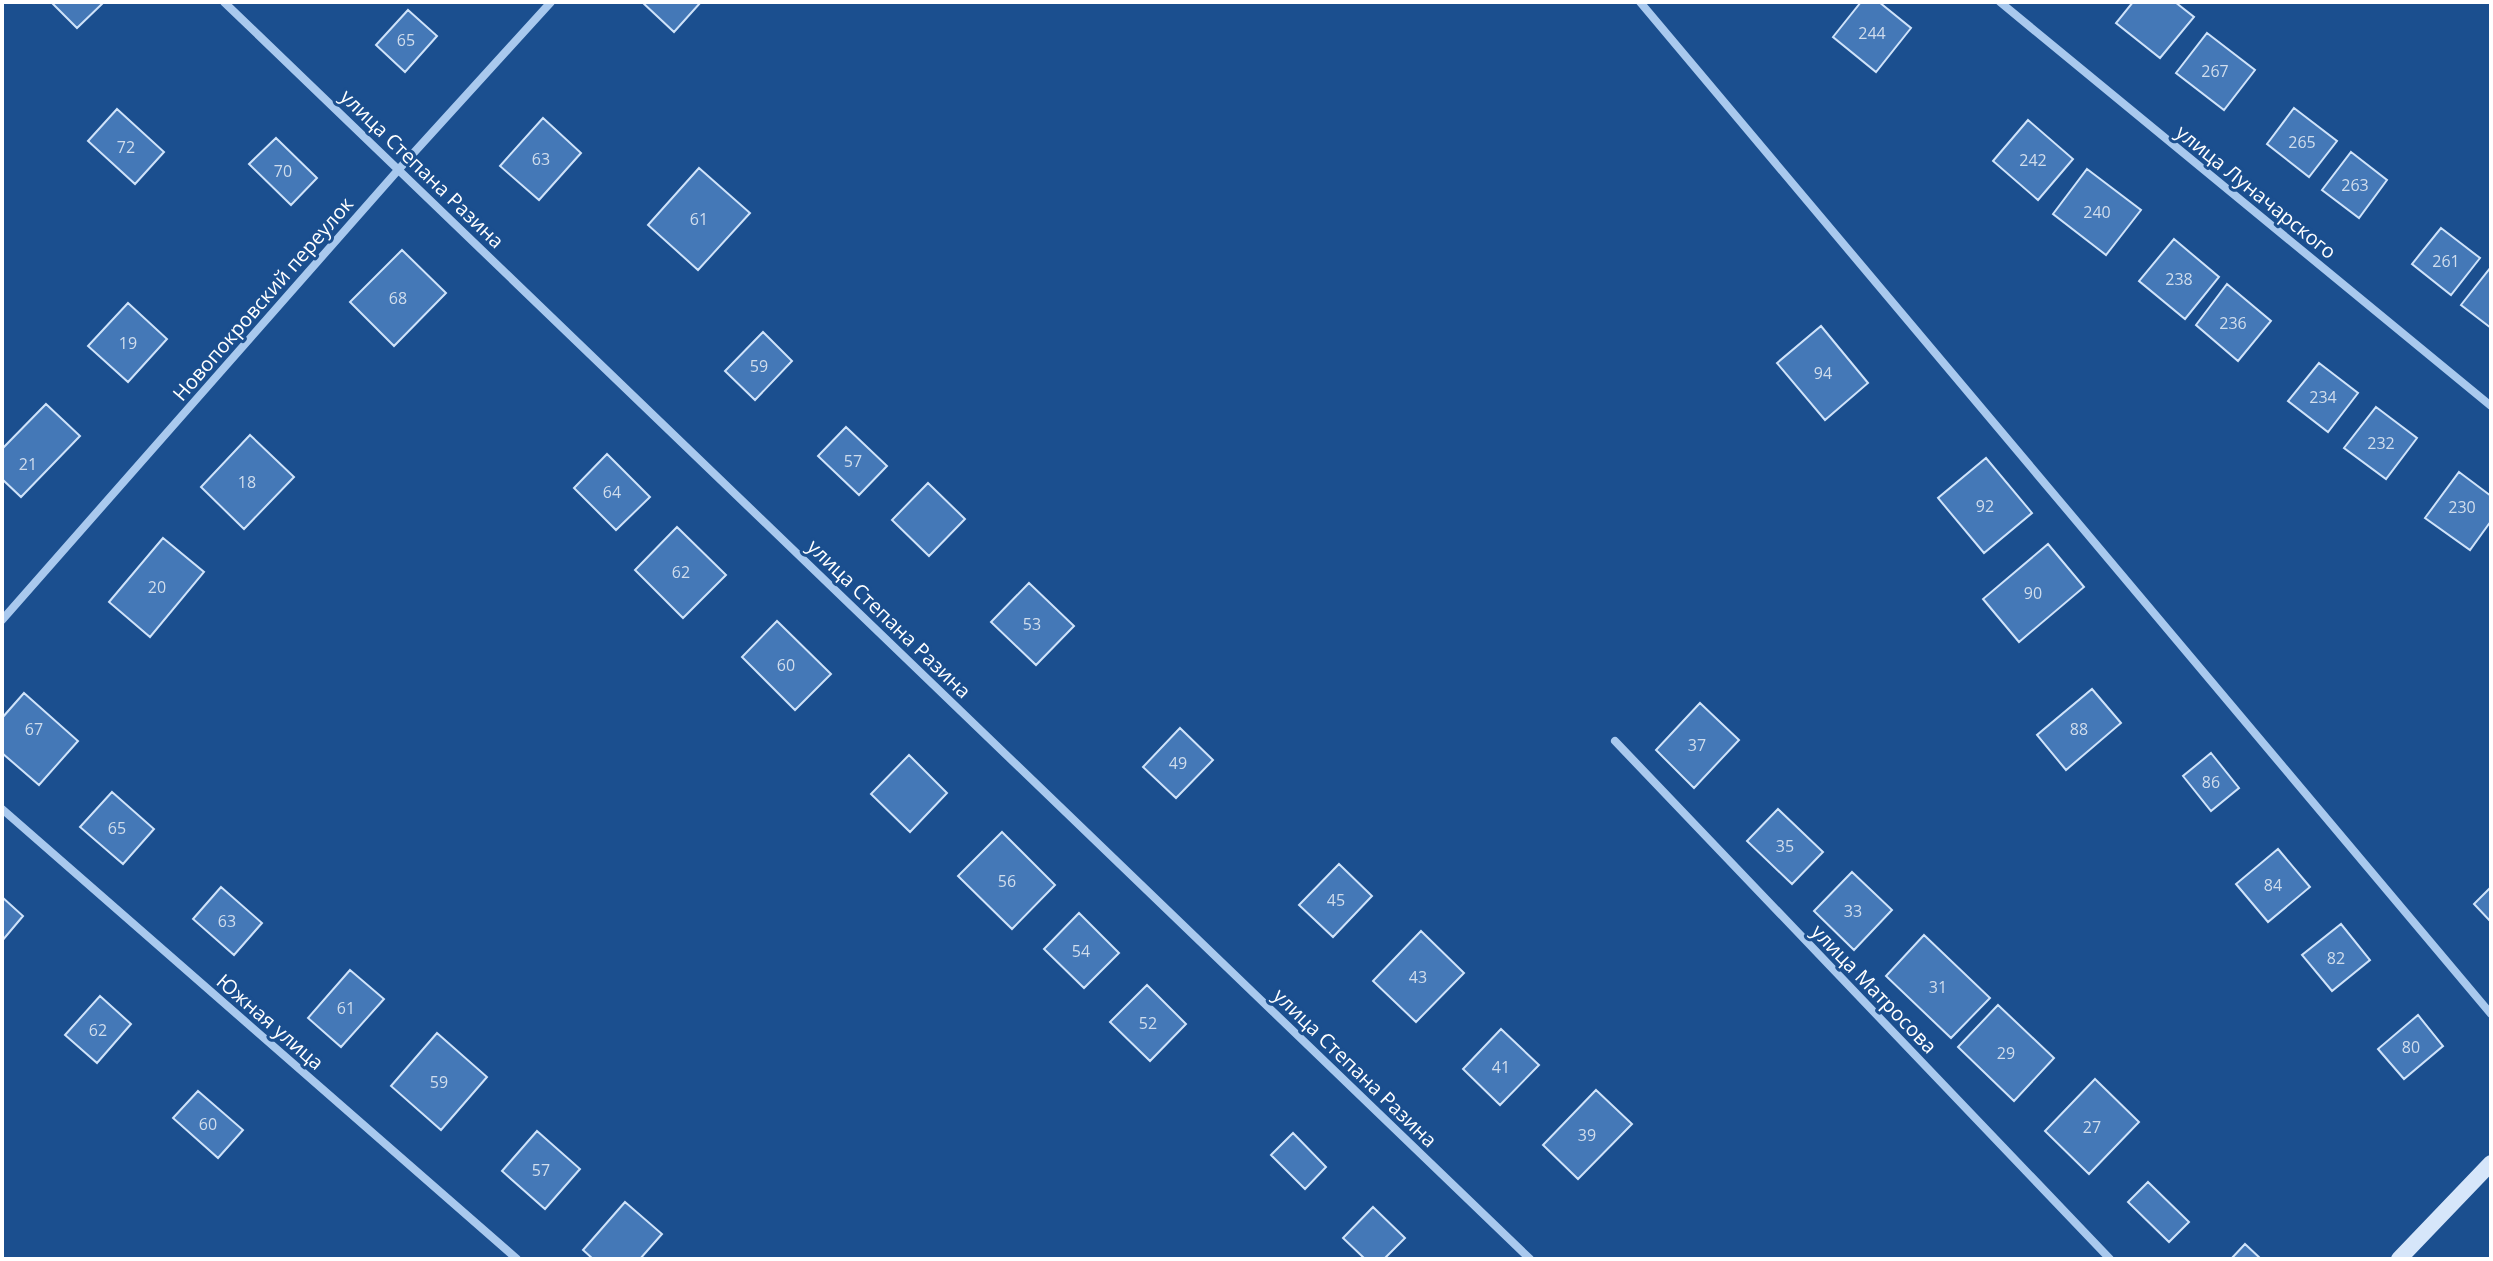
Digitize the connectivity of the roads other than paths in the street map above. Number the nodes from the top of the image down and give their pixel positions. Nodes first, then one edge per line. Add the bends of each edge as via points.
1 (224, 2) edge
2 (551, 2) edge
3 (1640, 2) edge
4 (2000, 2) edge
5 (399, 169) junction
6 (2491, 406) edge
7 (2, 620) edge
8 (1615, 741) dead end
9 (2, 809) edge
10 (2491, 1014) edge
11 (2491, 1163) edge
12 (517, 1259) edge
13 (1530, 1259) edge
14 (2110, 1259) edge
15 (2399, 1259) edge

1 - 5 street, улица Степана Разина
2 - 5 street, Новопокровский переулок
3 - 10 street
4 - 6 street, улица Луначарского
5 - 7 street, Новопокровский переулок
5 - 13 street, улица Степана Разина
8 - 14 street, улица Матросова
9 - 12 street, Южная улица
11 - 15 main road

